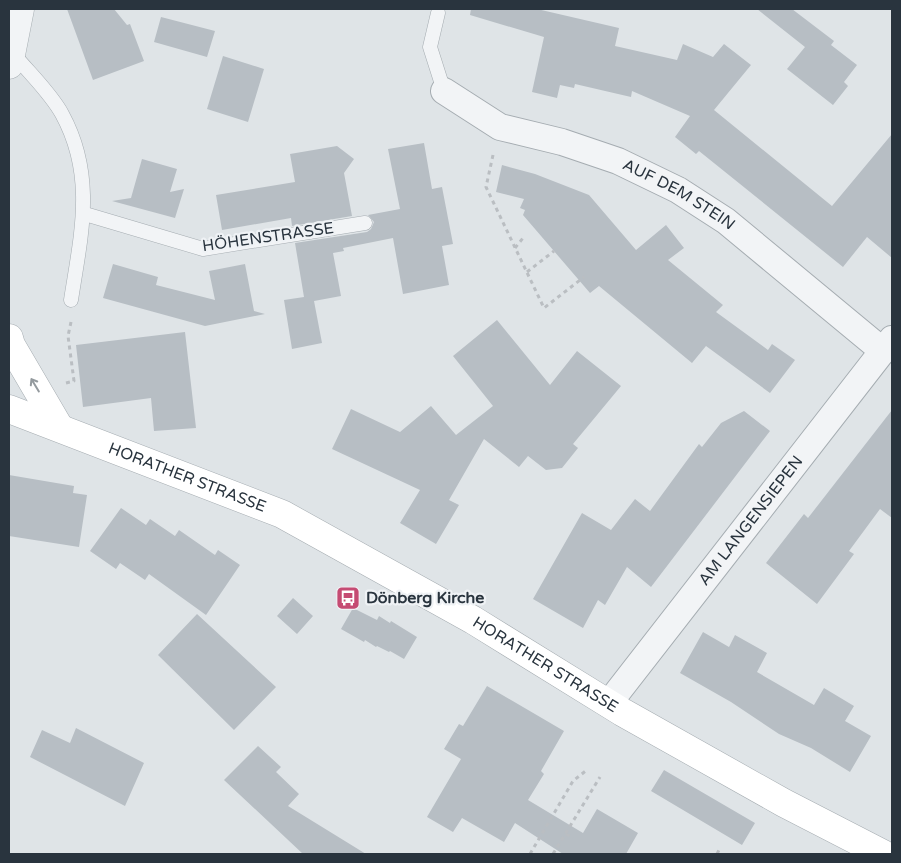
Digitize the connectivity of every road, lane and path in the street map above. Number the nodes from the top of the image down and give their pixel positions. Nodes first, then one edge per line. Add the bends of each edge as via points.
1 (438, 13) dead end
2 (15, 18) edge
3 (10, 58) edge
4 (444, 91) joint
5 (500, 127) junction
6 (85, 214) junction
7 (365, 223) dead end
8 (523, 238) dead end
9 (514, 248) junction
10 (554, 251) dead end
11 (527, 272) junction
12 (584, 277) dead end
13 (71, 300) dead end
14 (72, 318) dead end
15 (9, 338) edge
16 (888, 345) edge
17 (74, 382) dead end
18 (9, 409) edge
19 (59, 427) junction
20 (609, 703) junction
21 (588, 769) dead end
22 (600, 777) dead end
23 (566, 834) junction
24 (573, 838) dead end
25 (530, 854) edge
26 (554, 854) edge
27 (883, 854) edge

1 - 4 lane via 430,48
2 - 3 street
3 - 6 lane via 62,113 77,148
4 - 5 street, AUF DEM STEIN
5 - 9 path via 486,187
5 - 16 street, AUF DEM STEIN via 562,142 618,161 678,190 726,221
6 - 7 lane, HÖHENSTRASSE via 203,249
6 - 13 lane
8 - 9 path
9 - 11 path
10 - 11 path
11 - 12 path via 544,308
14 - 17 path via 68,336
19 -> 15 main road
16 - 20 street, AM LANGENSIEPEN
18 - 19 main road, HORATHER STRASSE
19 - 20 main road, HORATHER STRASSE via 282,514 473,620
20 - 27 main road, HORATHER STRASSE via 784,803
21 - 25 path via 573,781
22 - 23 path
23 - 24 path
23 - 26 path

